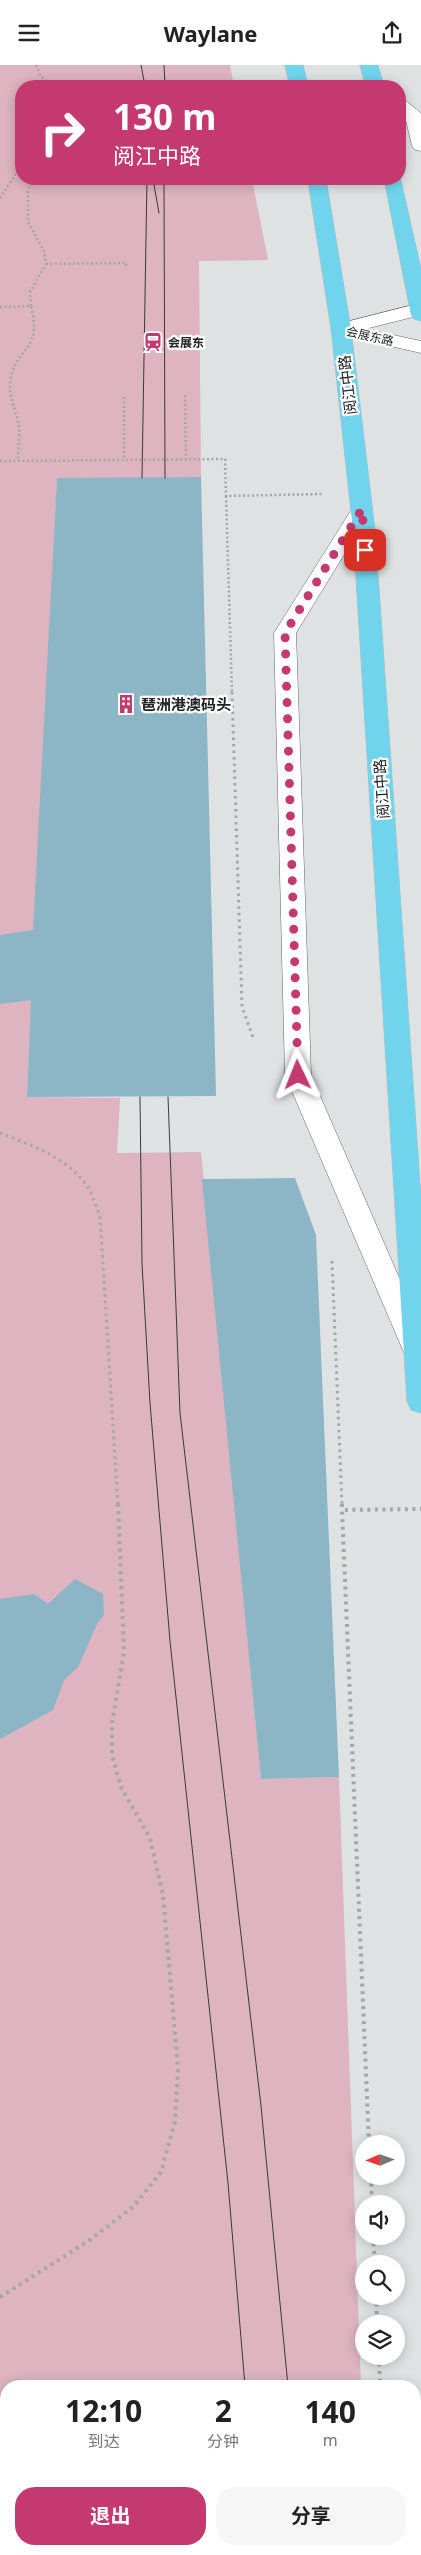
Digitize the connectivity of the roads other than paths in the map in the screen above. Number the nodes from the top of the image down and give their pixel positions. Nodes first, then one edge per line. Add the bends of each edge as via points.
1 (294, 65) edge
2 (369, 65) edge
3 (298, 80) edge
4 (373, 80) edge
5 (406, 109) edge
6 (421, 146) edge
7 (318, 185) edge
8 (395, 185) edge
9 (421, 311) edge
10 (341, 329) junction
11 (421, 347) edge
12 (361, 501) junction
13 (417, 1351) junction
14 (421, 1401) edge

1 - 3 main road
2 - 4 main road
5 - 6 street via 413,114
7 - 10 main road, 阅江中路
8 - 9 main road
9 - 10 street, 会展东路
10 - 11 street, 会展东路
10 - 12 main road, 阅江中路
12 - 13 main road, 阅江中路
12 - 13 street via 285,633 298,1075
13 - 14 main road, 阅江中路

